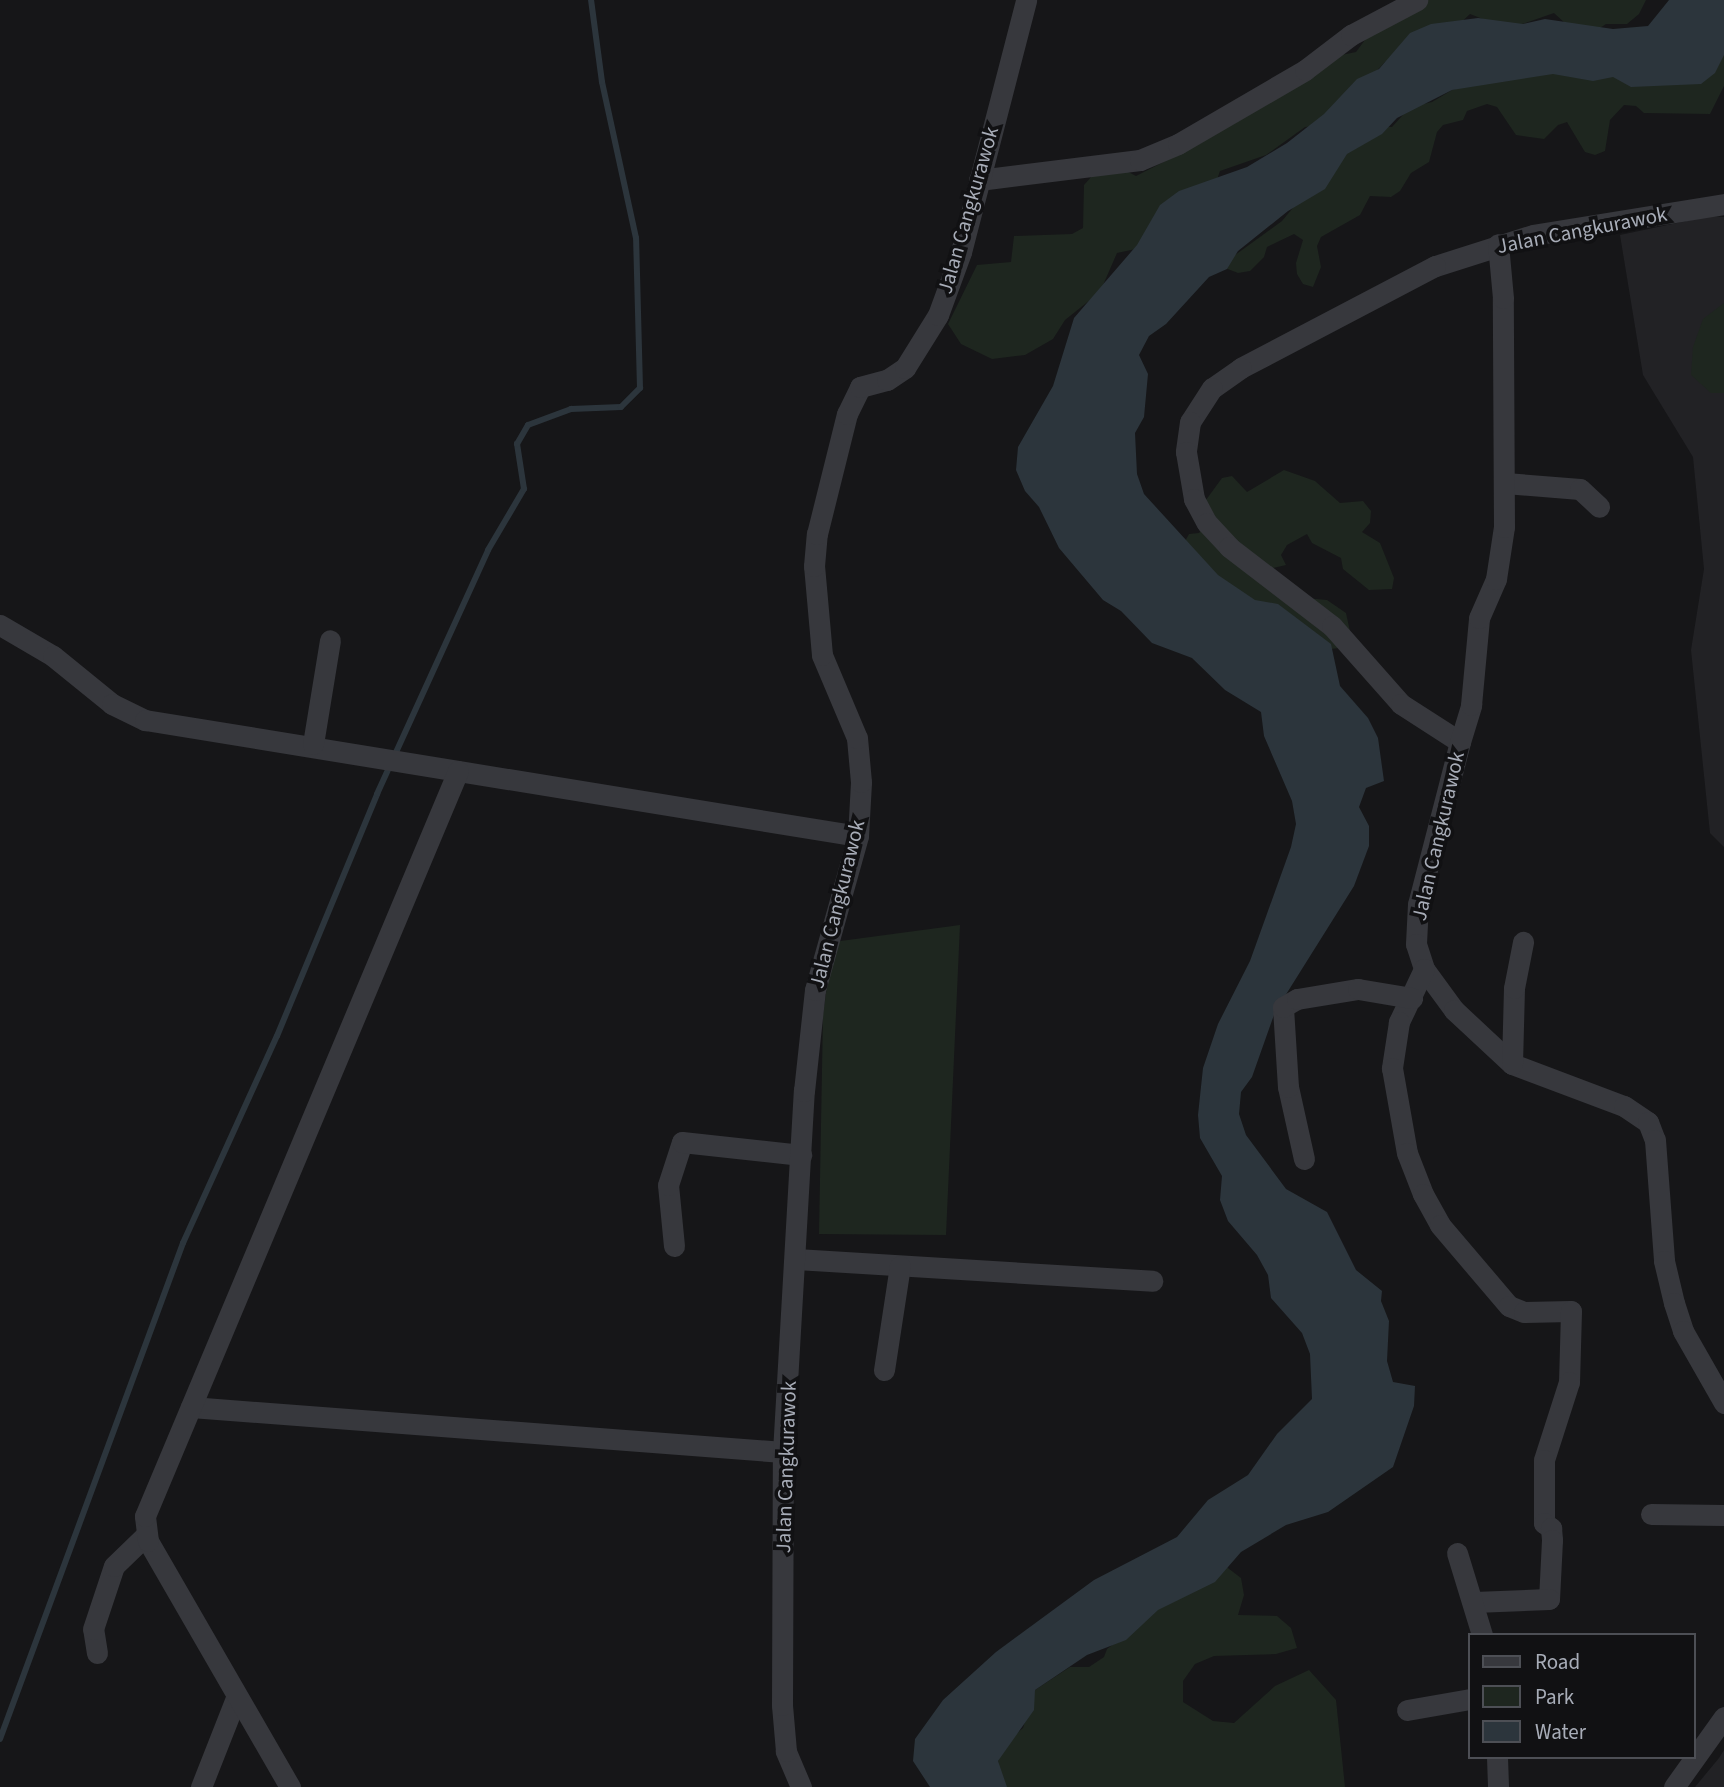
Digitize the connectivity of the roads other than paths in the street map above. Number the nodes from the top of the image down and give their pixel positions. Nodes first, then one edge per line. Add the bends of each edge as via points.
1 (1026, 0) edge
2 (1417, 0) edge
3 (979, 180) junction
4 (1724, 204) edge
5 (1498, 244) junction
6 (1506, 483) junction
7 (1599, 507) dead end
8 (0, 625) edge
9 (330, 640) dead end
10 (1460, 742) junction
11 (313, 744) junction
12 (458, 771) junction
13 (858, 836) junction
14 (1523, 942) dead end
15 (1424, 969) junction
16 (1412, 998) junction
17 (1512, 1064) junction
18 (802, 1155) junction
19 (1304, 1159) dead end
20 (674, 1246) dead end
21 (796, 1259) junction
22 (900, 1266) junction
23 (1152, 1281) dead end
24 (884, 1370) dead end
25 (1724, 1403) edge
26 (191, 1407) junction
27 (783, 1452) junction
28 (1651, 1514) dead end
29 (1724, 1516) edge
30 (146, 1535) junction
31 (1457, 1553) dead end
32 (1474, 1602) junction
33 (1482, 1633) edge
34 (97, 1653) dead end
35 (236, 1698) junction
36 (1468, 1699) edge
37 (1408, 1710) dead end
38 (1724, 1717) edge
39 (1696, 1756) edge
40 (1497, 1759) edge
41 (1694, 1759) edge
42 (201, 1787) edge
43 (290, 1787) edge
44 (801, 1787) edge
45 (1497, 1787) edge
46 (1674, 1787) edge

1 - 3 street, Jalan Cangkurawok
2 - 3 street via 1351,35 1306,70 1178,144 1140,159
3 - 13 street, Jalan Cangkurawok via 961,252 921,347 887,380 860,387 847,414 817,534 814,566 822,654 849,713 861,762
4 - 5 street, Jalan Cangkurawok
5 - 6 street
5 - 10 street, Jalan Cangkurawok via 1396,284 1354,311 1241,368 1201,399 1190,422 1186,452 1194,499 1207,523 1229,547 1332,626 1401,704
6 - 7 street via 1580,489
6 - 10 street via 1499,563 1479,618 1471,705
8 - 11 street via 53,656 112,704 145,720
9 - 11 street
10 - 15 street, Jalan Cangkurawok via 1418,904 1416,944
11 - 12 street
12 - 13 street
12 - 26 street
13 - 18 street, Jalan Cangkurawok via 815,990
14 - 17 street via 1513,999
15 - 16 street
15 - 17 street, Jalan Cangkurawok via 1454,1010
16 - 19 street via 1358,989 1297,999 1283,1007 1288,1087
16 - 32 street via 1399,1021 1392,1068 1407,1153 1423,1194 1440,1225 1509,1306 1524,1312 1571,1311 1569,1382 1544,1460 1544,1523 1551,1528 1552,1541 1549,1599
17 - 25 street, Jalan Cangkurawok via 1624,1106 1648,1122 1655,1140 1664,1261 1674,1303 1683,1331
18 - 20 street via 682,1142 668,1185
18 - 21 street, Jalan Cangkurawok
21 - 22 street
21 - 27 street, Jalan Cangkurawok
22 - 23 street
22 - 24 street
26 - 27 street
26 - 30 street via 149,1501
27 - 44 street, Jalan Cangkurawok via 782,1726 786,1751
28 - 29 street
30 - 34 street via 114,1566 93,1629
30 - 35 street
31 - 32 street via 1460,1573
32 - 33 street
35 - 42 street
35 - 43 street
36 - 37 street
38 - 39 street
40 - 45 street via 1501,1783
41 - 46 street

